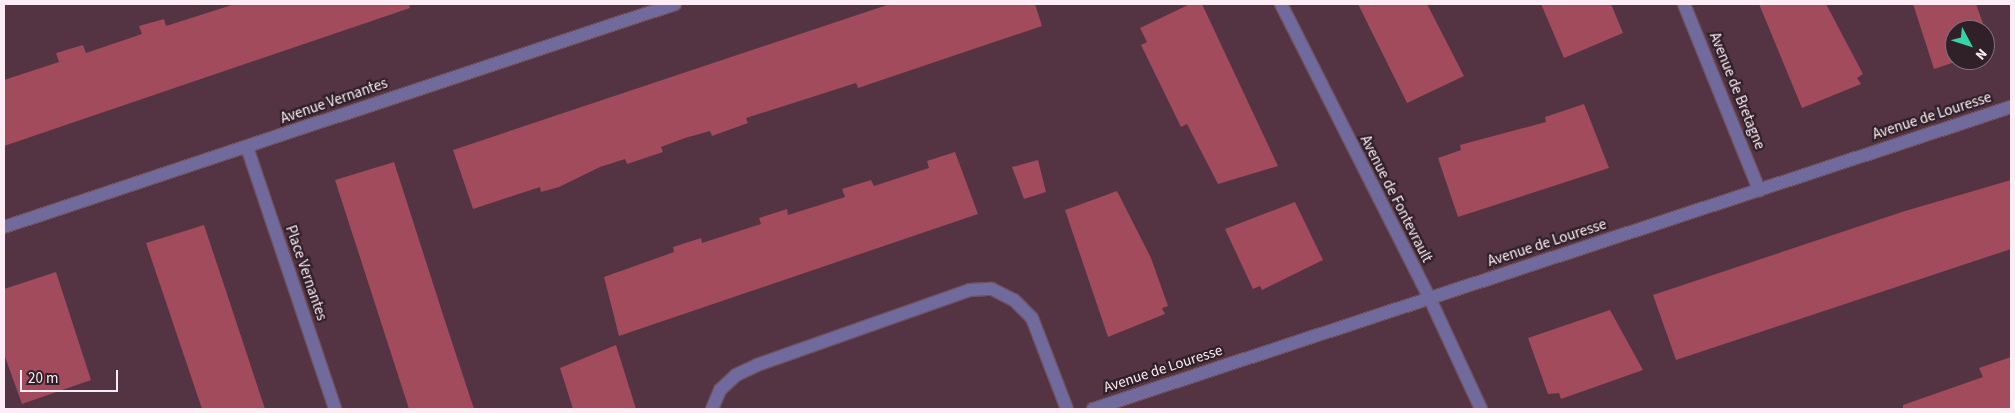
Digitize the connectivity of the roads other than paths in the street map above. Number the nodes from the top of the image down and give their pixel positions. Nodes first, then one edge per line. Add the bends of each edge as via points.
1 (675, 4) edge
2 (1281, 4) edge
3 (1684, 4) edge
4 (2011, 107) edge
5 (246, 147) junction
6 (1759, 190) junction
7 (4, 228) edge
8 (1430, 299) junction
9 (336, 409) edge
10 (712, 409) edge
11 (1067, 409) edge
12 (1093, 409) edge
13 (1480, 409) edge

1 - 5 street, Avenue Vernantes
2 - 8 street, Avenue de Fontevrault
3 - 6 street, Avenue de Bretagne
4 - 6 street, Avenue de Louresse
5 - 7 street, Avenue Vernantes
5 - 9 street, Place Vernantes
6 - 8 street, Avenue de Louresse
8 - 12 street, Avenue de Louresse
8 - 13 street, Avenue de Fontevrault
10 - 11 street via 720,390 736,375 758,365 970,290 992,289 1014,300 1032,318

